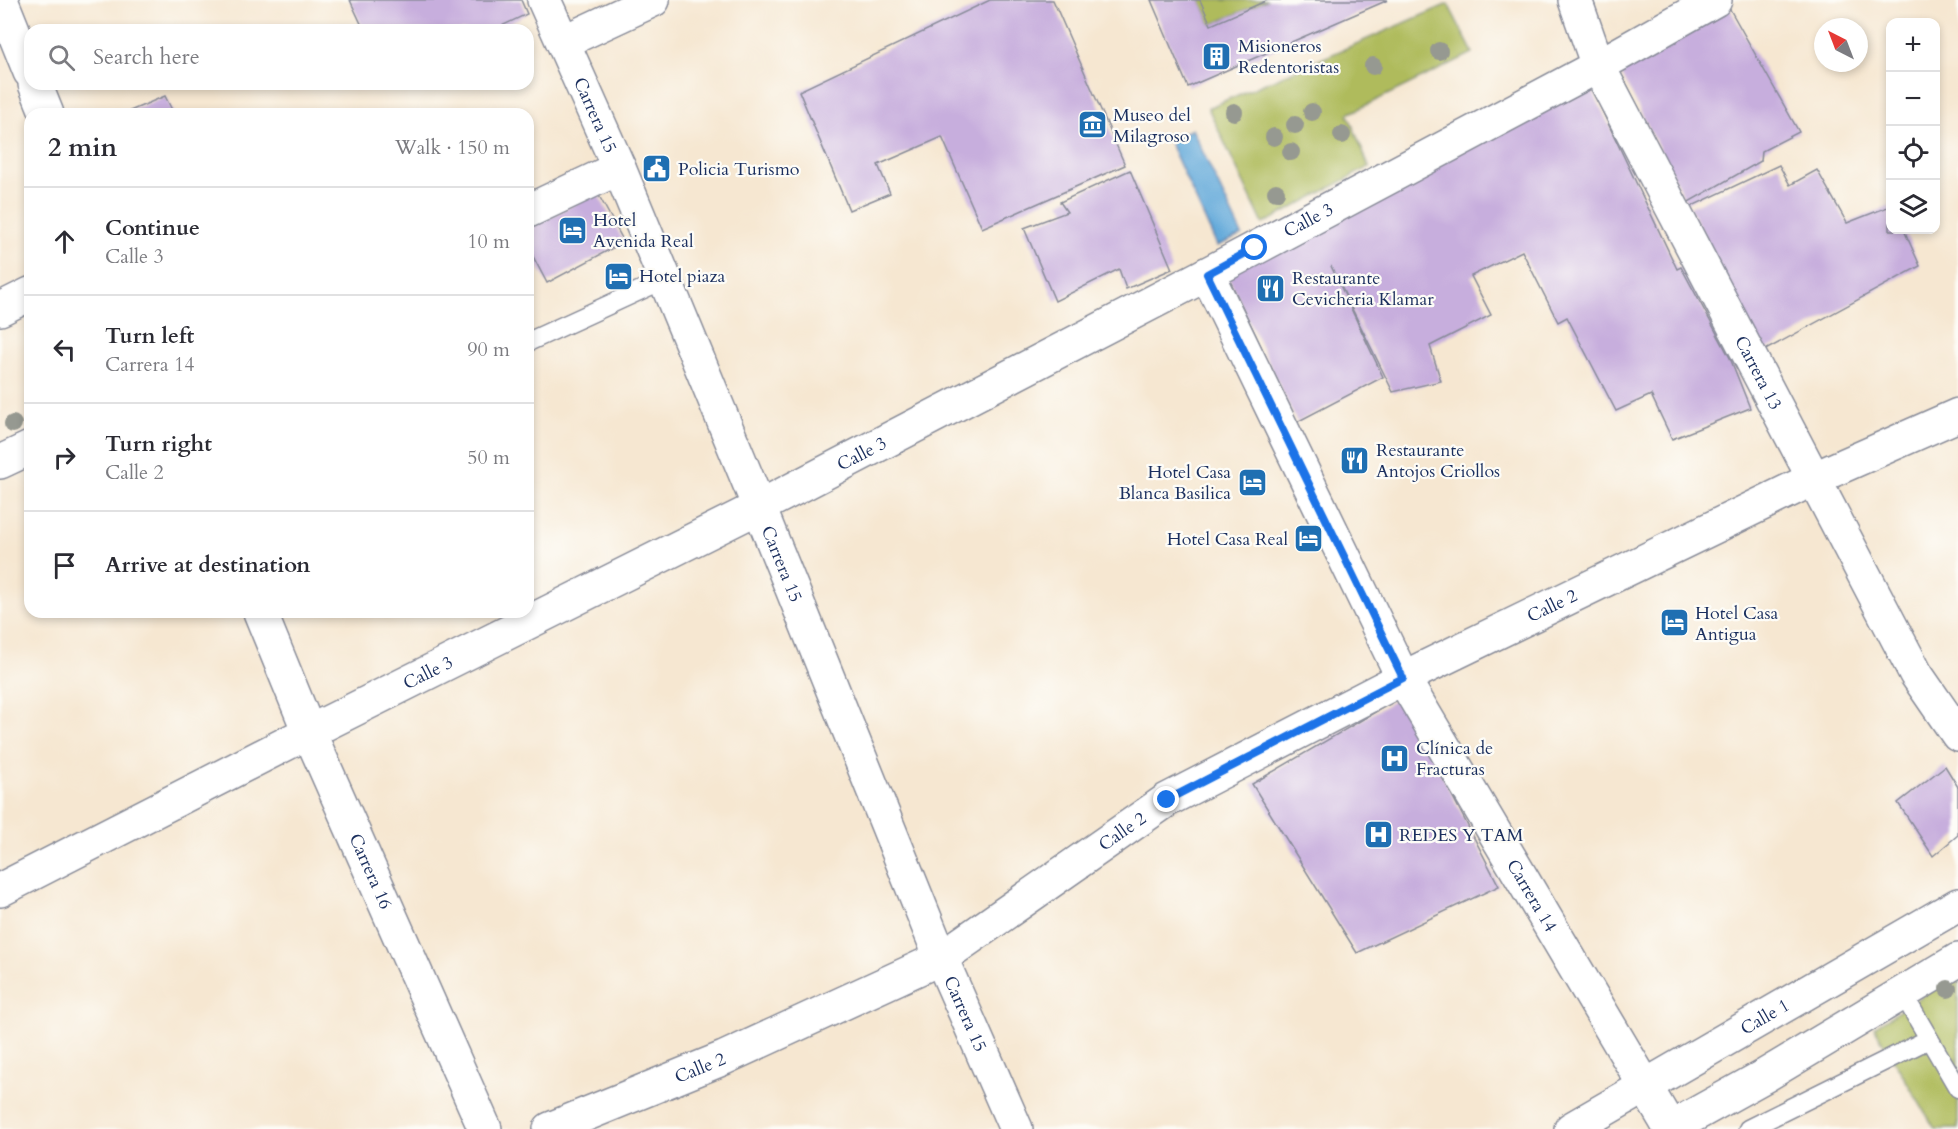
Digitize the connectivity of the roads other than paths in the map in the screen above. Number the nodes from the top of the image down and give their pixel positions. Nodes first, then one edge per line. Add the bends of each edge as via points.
1 (1, 0) edge
2 (544, 0) edge
3 (653, 0) edge
4 (1575, 0) edge
5 (1715, 0) edge
6 (563, 42) junction
7 (24, 57) edge
8 (1598, 66) junction
9 (37, 90) edge
10 (45, 108) edge
11 (619, 168) junction
12 (534, 208) edge
13 (1207, 274) junction
14 (665, 279) junction
15 (24, 297) edge
16 (0, 309) edge
17 (534, 339) edge
18 (1958, 415) edge
19 (24, 451) edge
20 (0, 462) edge
21 (1813, 479) junction
22 (759, 507) junction
23 (262, 618) edge
24 (1403, 678) junction
25 (1955, 726) edge
26 (309, 732) junction
27 (0, 890) edge
28 (1958, 904) edge
29 (941, 958) junction
30 (1958, 960) edge
31 (1903, 994) junction
32 (1929, 1039) junction
33 (1646, 1086) junction
34 (1958, 1088) edge
35 (485, 1129) edge
36 (550, 1129) edge
37 (1016, 1129) edge
38 (1570, 1129) edge
39 (1670, 1129) edge
40 (1748, 1129) edge

1 - 7 street
2 - 6 street, Carrera 15
3 - 6 street
4 - 8 street, Carrera 13
5 - 8 street, Calle 3
6 - 11 street, Carrera 15
8 - 13 street, Calle 3
8 - 21 street, Carrera 13
9 - 10 street
11 - 12 street
11 - 14 street, Carrera 15
13 - 22 street, Calle 3
13 - 24 street, Carrera 14
14 - 17 lane
14 - 22 street, Carrera 15
15 - 16 street
18 - 21 street, Calle 2
19 - 20 street
21 - 24 street, Calle 2
21 - 25 street, Carrera 13 via 1916,674
22 - 26 street, Calle 3
22 - 29 street, Carrera 15
23 - 26 street, Carrera 16
24 - 29 street, Calle 2 via 1167,800
24 - 33 street, Carrera 14
26 - 27 street, Calle 3
26 - 35 street, Carrera 16
28 - 33 street, Calle 1
29 - 36 street, Calle 2 via 734,1053
29 - 37 street, Carrera 15
30 - 31 street
31 - 32 lane
31 - 39 street
32 - 34 lane
32 - 40 lane
33 - 38 street, Calle 1
33 - 39 street, Carrera 14

